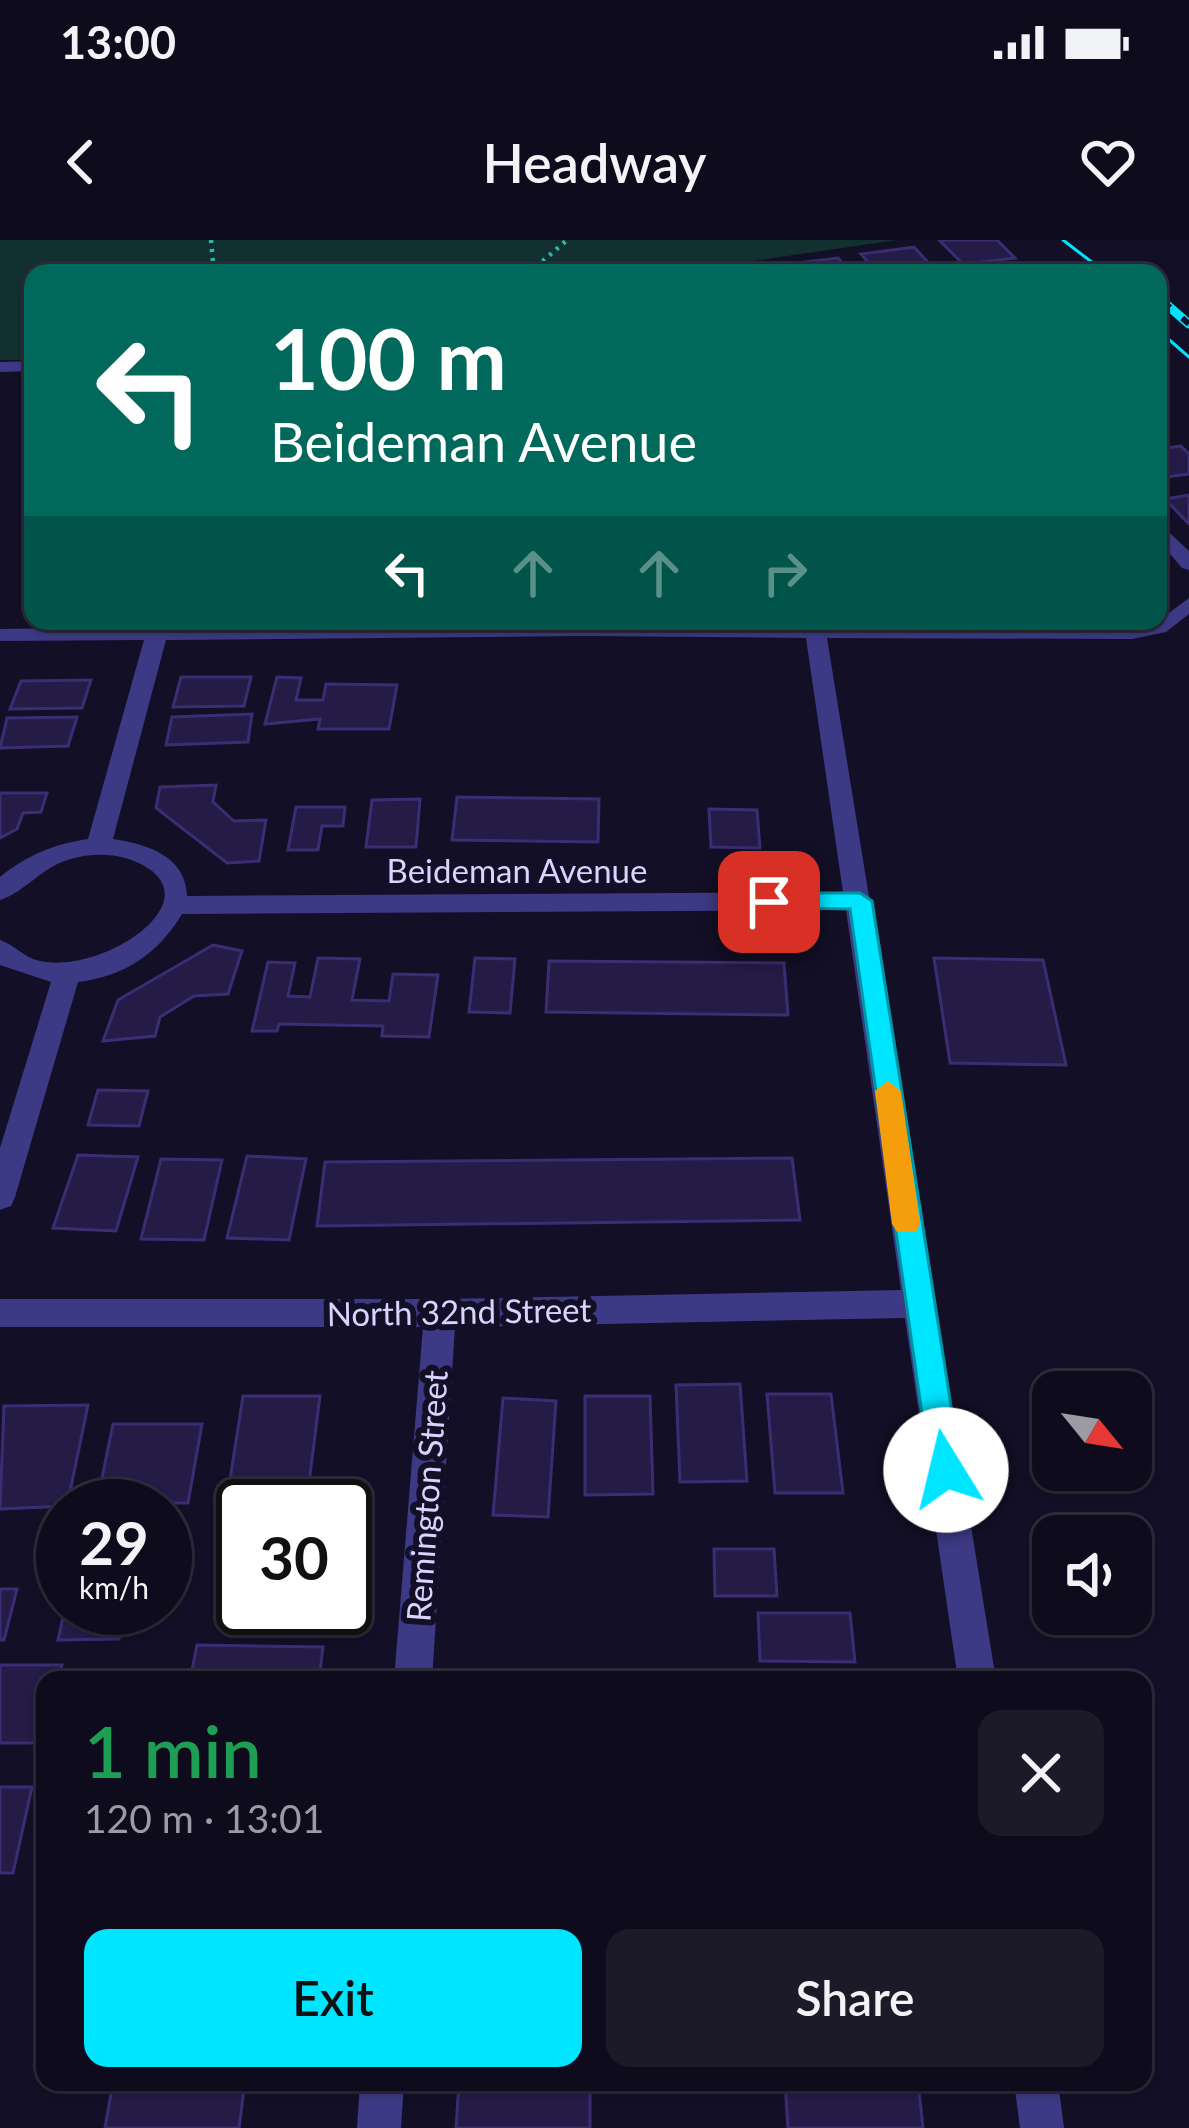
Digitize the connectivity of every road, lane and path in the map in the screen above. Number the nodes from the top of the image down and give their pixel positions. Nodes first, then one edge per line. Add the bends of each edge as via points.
1 (567, 240) edge
2 (539, 264) edge
3 (1167, 538) edge
4 (1189, 564) edge
5 (114, 630) edge
6 (158, 630) edge
7 (816, 630) edge
8 (996, 630) edge
9 (1145, 630) edge
10 (0, 635) edge
11 (99, 844) junction
12 (0, 891) edge
13 (860, 901) junction
14 (174, 905) junction
15 (0, 950) edge
16 (67, 974) junction
17 (0, 1197) edge
18 (918, 1304) junction
19 (0, 1313) edge
20 (440, 1313) junction
21 (413, 1671) edge
22 (976, 1671) edge
23 (381, 2091) edge
24 (1037, 2091) edge
25 (379, 2128) edge
26 (1042, 2128) edge

1 - 2 path
3 - 4 street
5 - 10 street
6 - 11 street
7 - 13 street
8 - 9 street
11 - 12 street via 43,856
11 - 14 street via 149,854 174,885
13 - 14 street, Beideman Avenue
13 - 18 street
14 - 16 street via 156,934 124,958
15 - 16 street via 21,966
16 - 17 street
18 - 20 street, North 32nd Street
18 - 22 street
19 - 20 street, North 32nd Street
20 - 21 street, Remington Street
23 - 25 street
24 - 26 street

